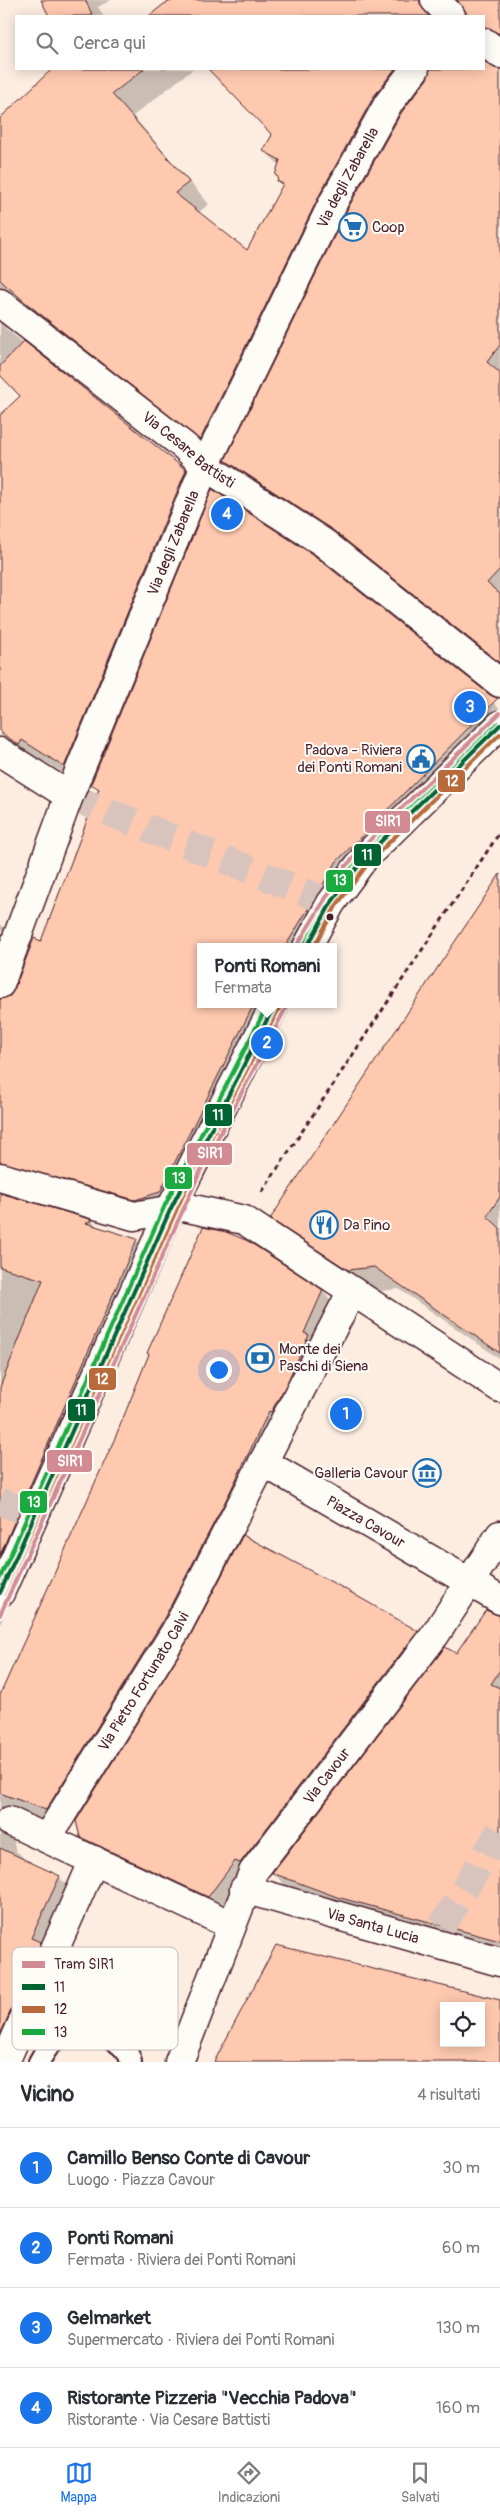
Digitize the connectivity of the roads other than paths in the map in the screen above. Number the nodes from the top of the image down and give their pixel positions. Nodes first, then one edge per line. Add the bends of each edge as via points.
1 (435, 0) edge
2 (449, 15) edge
3 (485, 43) edge
4 (500, 54) edge
5 (415, 70) edge
6 (0, 303) edge
7 (205, 466) junction
8 (500, 682) edge
9 (500, 725) edge
10 (0, 752) edge
11 (69, 796) junction
12 (309, 943) edge
13 (0, 984) edge
14 (273, 1008) edge
15 (0, 1177) edge
16 (172, 1208) junction
17 (343, 1284) junction
18 (500, 1388) edge
19 (263, 1462) junction
20 (500, 1535) edge
21 (487, 1592) edge
22 (0, 1593) edge
23 (9, 1821) dead end
24 (47, 1838) junction
25 (85, 1855) junction
26 (244, 1889) junction
27 (231, 1925) junction
28 (49, 1947) edge
29 (500, 1962) edge
30 (12, 2044) edge
31 (45, 2050) edge
32 (126, 2050) edge
33 (5, 2062) edge
34 (38, 2062) edge
35 (131, 2062) edge
36 (179, 2062) edge

1 - 2 street
3 - 4 street
5 - 7 street, Via degli Zabarella via 388,104 293,273
6 - 7 street, Via Cesare Battisti via 184,446
7 - 8 street, Via Cesare Battisti via 324,543
7 - 11 street, Via degli Zabarella
9 - 12 street via 365,857 331,903
10 - 11 street
11 - 13 street, Via degli Zabarella
14 - 16 street
15 - 16 street via 134,1216
16 - 17 street via 184,1207 244,1220
16 - 22 street via 29,1514
17 - 18 street
17 - 19 street
19 - 21 street, Piazza Cavour
19 - 24 street, Via Pietro Fortunato Calvi via 174,1632
20 - 21 street
21 - 26 street, Via Cavour via 435,1635 252,1872
23 - 24 street
24 - 25 street
25 - 27 street
25 - 28 street
26 - 27 street, Via Cavour
26 - 29 street, Via Santa Lucia via 437,1935
27 - 36 street, Via Cavour
30 - 33 street
31 - 34 lane
32 - 35 lane

